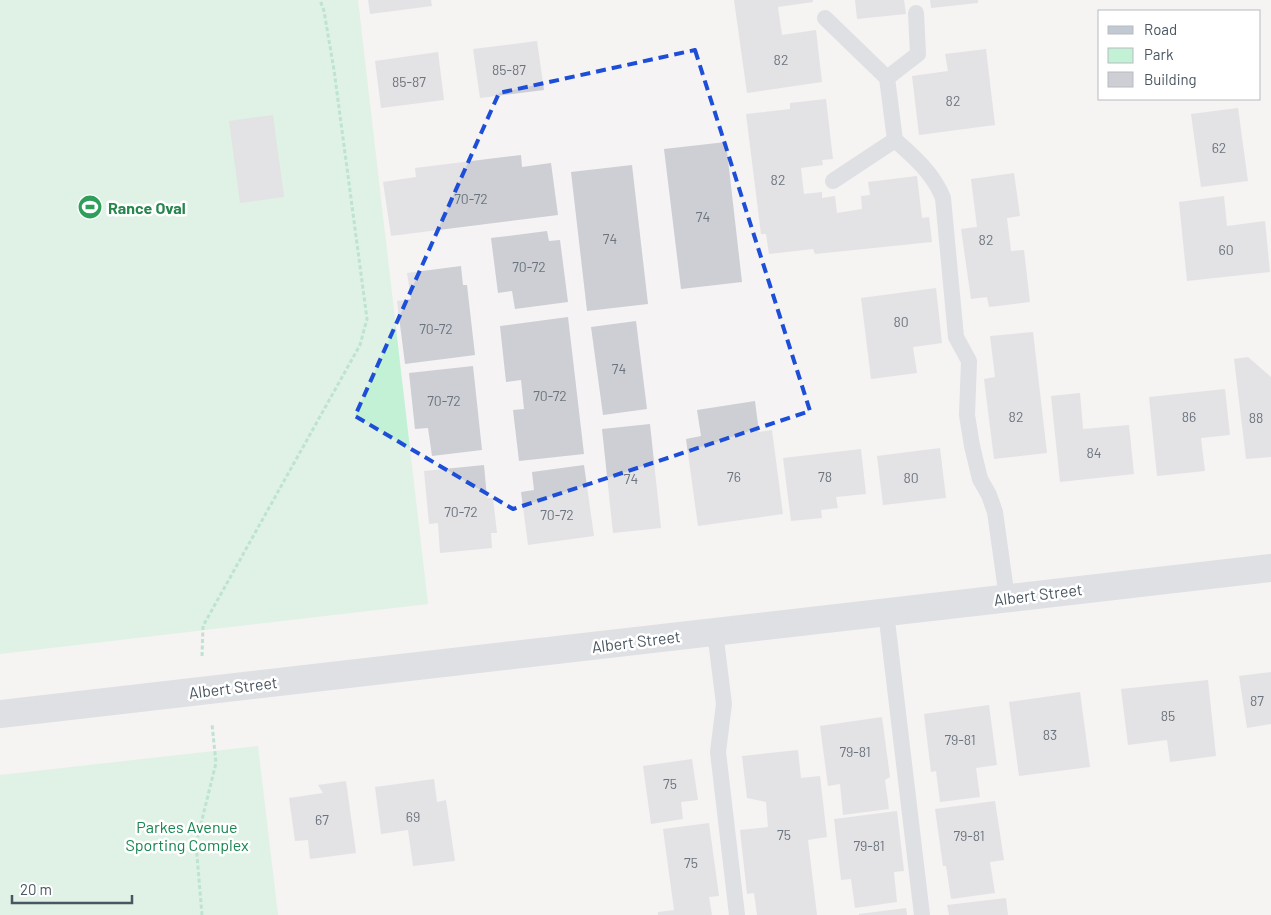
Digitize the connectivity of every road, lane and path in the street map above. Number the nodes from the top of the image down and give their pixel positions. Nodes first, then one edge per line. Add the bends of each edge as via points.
1 (320, 0) edge
2 (916, 13) dead end
3 (825, 18) dead end
4 (887, 78) junction
5 (894, 140) junction
6 (833, 181) dead end
7 (1271, 568) edge
8 (1006, 598) junction
9 (886, 612) junction
10 (716, 632) junction
11 (208, 690) junction
12 (0, 714) edge
13 (202, 915) edge
14 (737, 915) edge
15 (922, 915) edge

1 - 11 path via 334,70 367,319 360,345 203,626 202,658
2 - 4 lane via 918,54
3 - 4 lane
4 - 5 lane
5 - 6 lane
5 - 8 lane via 925,168 942,198 956,338 969,361 967,397 970,431 980,479 995,512
7 - 8 street, Albert Street
8 - 9 street, Albert Street
9 - 10 street, Albert Street
9 - 15 lane
10 - 11 street, Albert Street
10 - 14 lane via 724,704 718,752
11 - 12 street, Albert Street
11 - 13 path via 216,764 196,844

